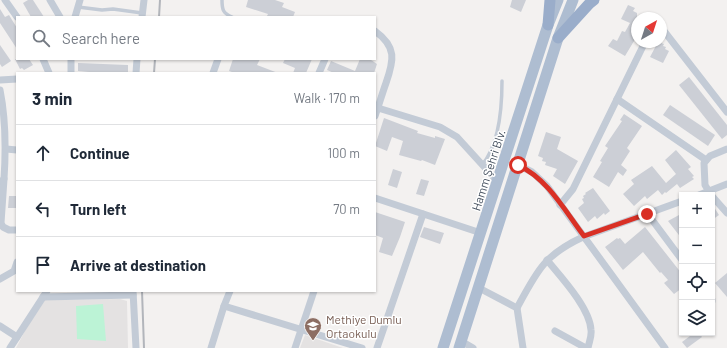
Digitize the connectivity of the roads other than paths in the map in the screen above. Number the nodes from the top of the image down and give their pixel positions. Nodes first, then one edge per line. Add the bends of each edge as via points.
1 (5, 0) edge
2 (50, 0) edge
3 (144, 0) edge
4 (222, 0) edge
5 (550, 0) edge
6 (558, 0) edge
7 (573, 0) edge
8 (594, 0) edge
9 (79, 4) edge
10 (142, 15) edge
11 (16, 16) edge
12 (59, 16) edge
13 (75, 16) edge
14 (230, 16) edge
15 (548, 25) junction
16 (376, 31) edge
17 (667, 35) edge
18 (558, 38) junction
19 (642, 48) edge
20 (43, 60) edge
21 (71, 60) edge
22 (137, 60) edge
23 (218, 60) edge
24 (325, 60) edge
25 (49, 72) edge
26 (71, 72) edge
27 (136, 72) edge
28 (213, 72) edge
29 (319, 72) edge
30 (16, 79) edge
31 (0, 80) edge
32 (502, 81) dead end
33 (0, 90) edge
34 (617, 99) junction
35 (378, 108) junction
36 (727, 112) edge
37 (376, 113) edge
38 (727, 148) edge
39 (6, 149) junction
40 (16, 150) edge
41 (706, 160) junction
42 (482, 165) junction
43 (518, 165) junction
44 (2, 180) edge
45 (498, 182) junction
46 (727, 184) edge
47 (709, 192) edge
48 (713, 192) edge
49 (376, 198) edge
50 (715, 200) edge
51 (679, 202) edge
52 (560, 205) junction
53 (727, 213) edge
54 (423, 214) junction
55 (647, 214) junction
56 (16, 230) edge
57 (481, 233) junction
58 (584, 236) junction
59 (679, 256) edge
60 (547, 260) junction
61 (16, 265) edge
62 (0, 279) edge
63 (479, 288) junction
64 (230, 292) edge
65 (314, 292) edge
66 (133, 293) edge
67 (45, 294) edge
68 (224, 306) junction
69 (517, 308) junction
70 (0, 326) edge
71 (301, 328) junction
72 (555, 331) dead end
73 (13, 344) edge
74 (460, 345) edge
75 (136, 348) edge
76 (211, 348) edge
77 (295, 348) edge
78 (362, 348) edge
79 (377, 348) edge
80 (443, 348) edge
81 (473, 348) edge
82 (523, 348) edge
83 (587, 348) edge
84 (665, 348) edge

1 - 11 street
2 - 12 street
3 - 10 street
4 - 14 lane via 224,13
5 - 15 highway
6 - 15 main road, Hamm Şehri Blv.
7 - 18 main road
8 - 18 highway
9 - 10 lane
9 - 13 street
15 - 45 main road, Hamm Şehri Blv.
16 - 35 street via 387,42 393,54 393,64
17 - 36 street
18 - 43 main road
19 - 34 street
20 - 25 street
21 - 26 street
22 - 27 street
23 - 28 street
24 - 29 street
30 - 31 street
32 - 42 lane via 497,130 490,153
33 - 39 street
34 - 41 street
34 - 52 street via 573,189
35 - 37 street
35 - 42 street via 440,128 457,137
38 - 41 street
39 - 40 street
39 - 44 street
41 - 47 street via 705,185
42 - 45 street
43 - 52 street via 528,169 542,181
43 - 63 main road
44 - 56 street via 2,227
45 - 57 main road, Hamm Şehri Blv.
46 - 48 street
49 - 54 street
50 - 53 street
51 - 55 street
52 - 58 street
54 - 57 street
54 - 79 street
55 - 58 street
55 - 59 street
57 - 80 main road, Hamm Şehri Blv.
58 - 60 street
58 - 84 street
60 - 69 street via 536,273
60 - 83 street via 590,320 592,331
61 - 62 street via 14,271
63 - 69 street
63 - 74 main road
64 - 68 street
65 - 71 street
66 - 67 street
66 - 75 street
67 - 73 street
68 - 71 street
68 - 76 street
69 - 82 street
70 - 73 street
71 - 77 street
71 - 78 street
72 - 83 street
74 - 81 street

